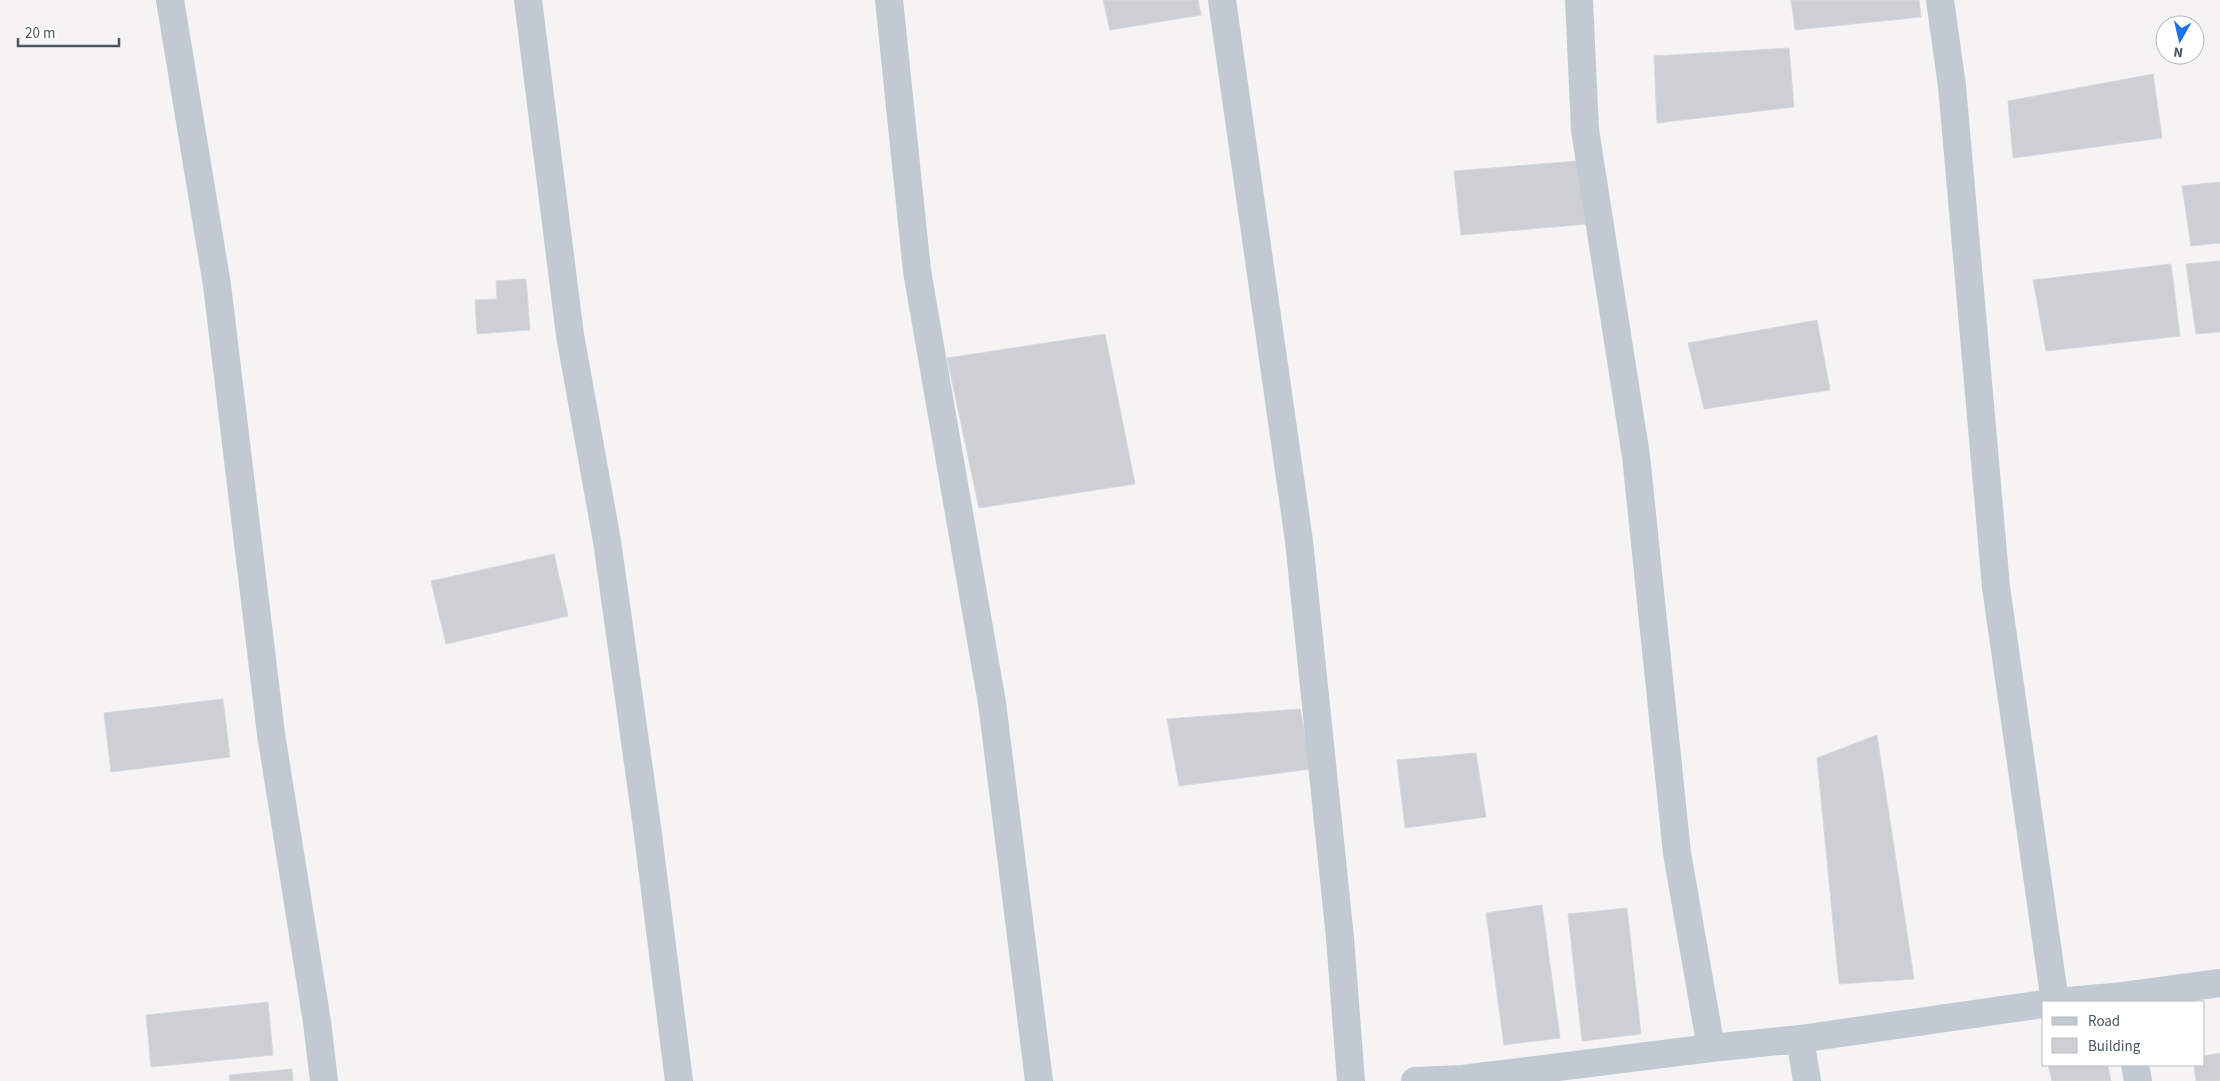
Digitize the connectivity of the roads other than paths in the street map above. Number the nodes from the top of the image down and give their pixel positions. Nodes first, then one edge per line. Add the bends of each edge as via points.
1 (170, 0) edge
2 (528, 0) edge
3 (889, 0) edge
4 (1222, 0) edge
5 (1579, 0) edge
6 (1940, 0) edge
7 (2220, 983) edge
8 (2124, 999) edge
9 (2057, 1001) edge
10 (2079, 1001) edge
11 (2042, 1004) edge
12 (1800, 1039) junction
13 (1711, 1048) junction
14 (2136, 1066) edge
15 (324, 1081) edge
16 (679, 1081) edge
17 (1039, 1081) edge
18 (1351, 1081) edge
19 (1415, 1081) edge
20 (1807, 1081) edge
21 (2138, 1081) edge

1 - 15 street via 217,285 272,734
2 - 16 street via 570,335 607,541
3 - 17 street via 917,271 992,703
4 - 18 street via 1299,541 1340,938
5 - 13 street via 1585,130 1636,456 1677,853
6 - 9 street via 1952,86 1996,588
7 - 8 street
8 - 10 street
11 - 12 street
12 - 13 street
12 - 20 street
13 - 19 street via 1462,1079
14 - 21 street

